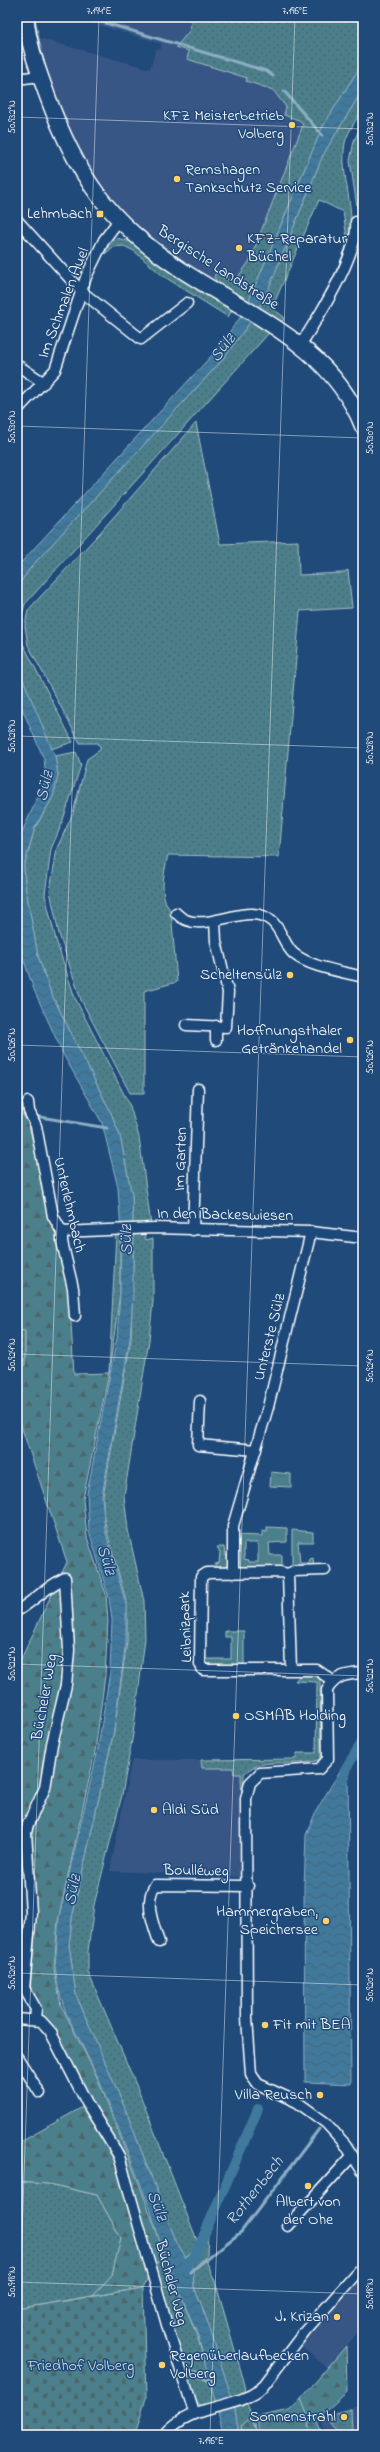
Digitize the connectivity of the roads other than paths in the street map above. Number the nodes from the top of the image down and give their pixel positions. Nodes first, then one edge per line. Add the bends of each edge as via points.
1 (26, 17) edge
2 (40, 76) junction
3 (17, 79) edge
4 (17, 220) edge
5 (119, 220) junction
6 (356, 222) dead end
7 (81, 291) junction
8 (187, 303) dead end
9 (300, 344) junction
10 (17, 365) edge
11 (44, 383) junction
12 (17, 410) edge
13 (363, 427) edge
14 (176, 913) dead end
15 (215, 922) junction
16 (363, 977) edge
17 (186, 1025) dead end
18 (216, 1026) junction
19 (216, 1040) dead end
20 (198, 1089) dead end
21 (28, 1102) dead end
22 (193, 1230) junction
23 (62, 1232) junction
24 (311, 1232) junction
25 (363, 1238) edge
26 (75, 1316) dead end
27 (200, 1401) dead end
28 (256, 1450) junction
29 (325, 1570) dead end
30 (233, 1573) junction
31 (288, 1574) junction
32 (17, 1611) edge
33 (291, 1670) junction
34 (363, 1674) edge
35 (333, 1681) junction
36 (248, 1886) junction
37 (159, 1942) dead end
38 (17, 2019) edge
39 (35, 2020) junction
40 (17, 2057) edge
41 (40, 2093) dead end
42 (352, 2156) junction
43 (363, 2172) edge
44 (288, 2226) dead end
45 (363, 2266) edge
46 (199, 2411) junction
47 (164, 2435) edge

1 - 2 main road, Bergische Landstraße
2 - 3 street
2 - 5 main road, Bergische Landstraße via 64,138 80,169 96,194
4 - 7 street
5 - 7 street, Im Schmalen Auel via 104,240
5 - 9 main road, Bergische Landstraße via 163,258
6 - 9 street via 354,240 327,304
7 - 8 street via 141,339
7 - 11 street, Im Schmalen Auel via 58,362
9 - 13 main road, Bergische Landstraße via 337,381
10 - 11 street
11 - 12 street, Im Schmalen Auel
14 - 15 street via 181,919
15 - 16 street via 253,914 266,918 281,931 293,953 305,961
15 - 18 street via 216,941 228,992 226,1027
17 - 18 street
18 - 19 street
20 - 22 street, Im Garten
21 - 23 street, Unterlehmbach via 28,1110 36,1126 54,1216
22 - 23 street, In den Backeswiesen via 151,1228
22 - 24 street, In den Backeswiesen
23 - 26 street, Unterlehmbach via 73,1288
24 - 25 street, In den Backeswiesen
24 - 28 street, Unterste Sülz
27 - 28 street via 198,1445
28 - 30 street, Unterste Sülz via 233,1526
29 - 31 street, Leibnizpark via 294,1571
30 - 31 street, Leibnizpark
30 - 33 street, Leibnizpark via 207,1573 201,1577 200,1664 203,1670
31 - 33 street
32 - 39 street, Bücheler Weg via 31,1603 50,1584 65,1578 69,1650 66,1685 46,1782 26,1833 31,1914 24,1988 36,2009
33 - 35 street, Leibnizpark via 317,1670
34 - 35 street via 342,1675
35 - 36 street via 328,1690 328,1759 319,1769 260,1773 250,1783 246,1799
36 - 37 street, Boulléweg via 155,1885 150,1893 151,1917
36 - 42 street via 248,2026 253,2080 297,2102 326,2123
38 - 39 street
39 - 46 street, Bücheler Weg via 45,2024 55,2038 88,2105 119,2156 171,2339
40 - 41 street
42 - 43 street
42 - 44 street
45 - 46 street via 261,2389 238,2400
46 - 47 street via 180,2421

